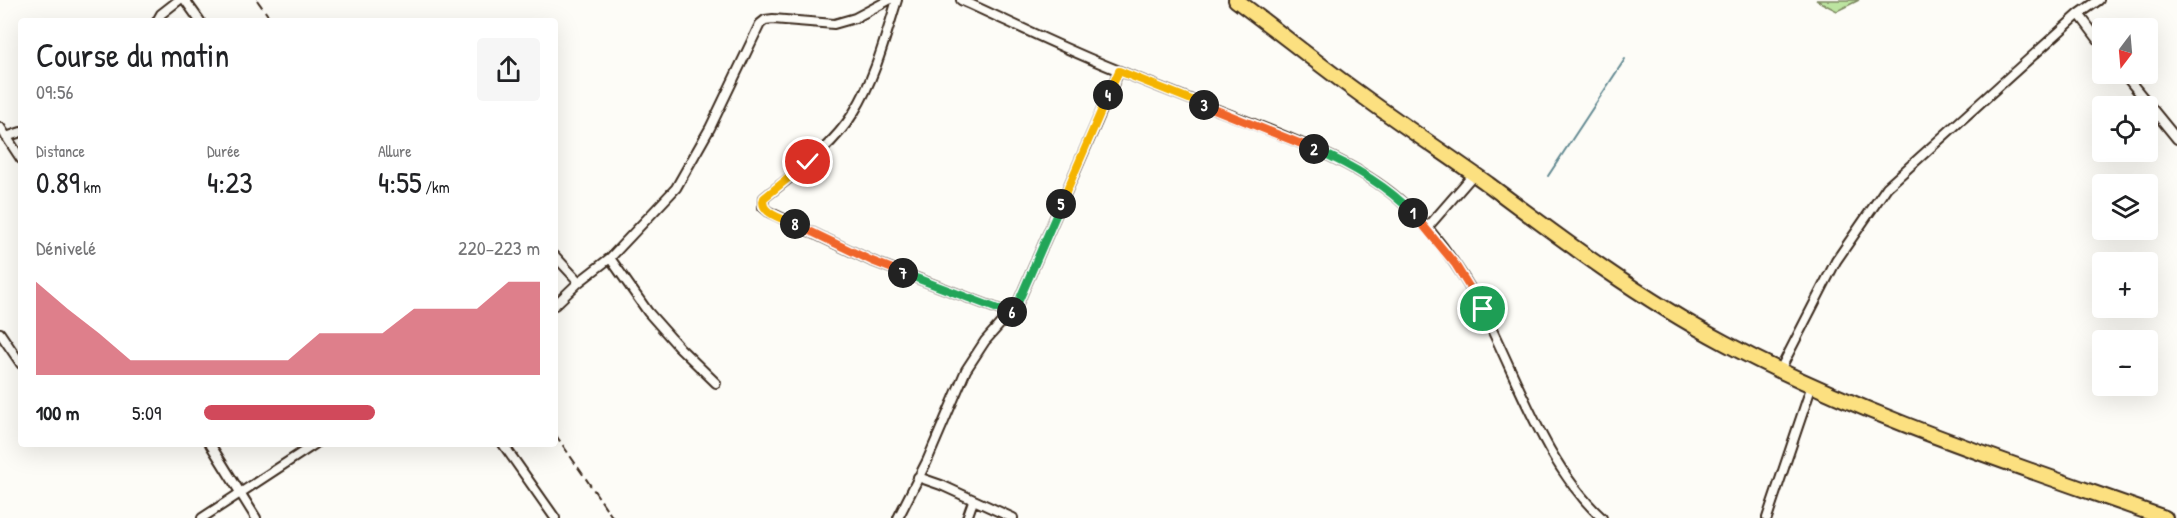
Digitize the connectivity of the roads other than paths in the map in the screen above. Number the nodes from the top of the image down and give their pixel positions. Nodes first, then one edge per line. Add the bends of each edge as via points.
1 (179, 0) edge
2 (185, 0) edge
3 (889, 0) edge
4 (897, 0) edge
5 (961, 0) edge
6 (1236, 0) edge
7 (2099, 0) edge
8 (2079, 14) junction
9 (159, 18) edge
10 (198, 18) edge
11 (2092, 31) edge
12 (1119, 71) junction
13 (2132, 84) edge
14 (0, 127) edge
15 (18, 133) edge
16 (6, 136) junction
17 (2177, 140) edge
18 (18, 154) edge
19 (1474, 174) junction
20 (1427, 228) junction
21 (610, 258) junction
22 (558, 259) edge
23 (579, 282) junction
24 (558, 302) edge
25 (1011, 314) junction
26 (0, 333) edge
27 (18, 360) edge
28 (1780, 370) junction
29 (716, 383) dead end
30 (1812, 385) junction
31 (212, 447) edge
32 (310, 447) edge
33 (505, 447) edge
34 (918, 477) junction
35 (240, 494) junction
36 (973, 501) junction
37 (202, 518) edge
38 (256, 518) edge
39 (555, 518) edge
40 (898, 518) edge
41 (966, 518) edge
42 (1013, 518) edge
43 (1602, 518) edge
44 (1767, 518) edge
45 (2164, 518) edge

1 - 9 street
2 - 10 street
3 - 21 street via 834,24 773,19 760,24 676,188
4 - 25 street via 878,60 854,112 841,131 764,198 763,207 872,261
5 - 12 street
6 - 19 highway via 1358,93
7 - 8 street
8 - 11 street
8 - 28 street via 1887,187 1836,261
12 - 20 street via 1331,156 1404,204
12 - 25 street
13 - 17 street
14 - 16 street
15 - 16 street
16 - 18 street
19 - 20 street
19 - 28 highway via 1644,296
20 - 43 street via 1483,309 1524,399 1567,479
21 - 23 street
21 - 29 street via 648,312
22 - 23 street
23 - 24 street
25 - 34 street via 985,341 966,370
26 - 27 street
28 - 30 highway
30 - 44 street
30 - 45 highway via 1913,428
31 - 35 street
32 - 35 street
33 - 39 street
34 - 36 street
34 - 40 street
35 - 37 street
35 - 38 street
36 - 41 street
36 - 42 street

